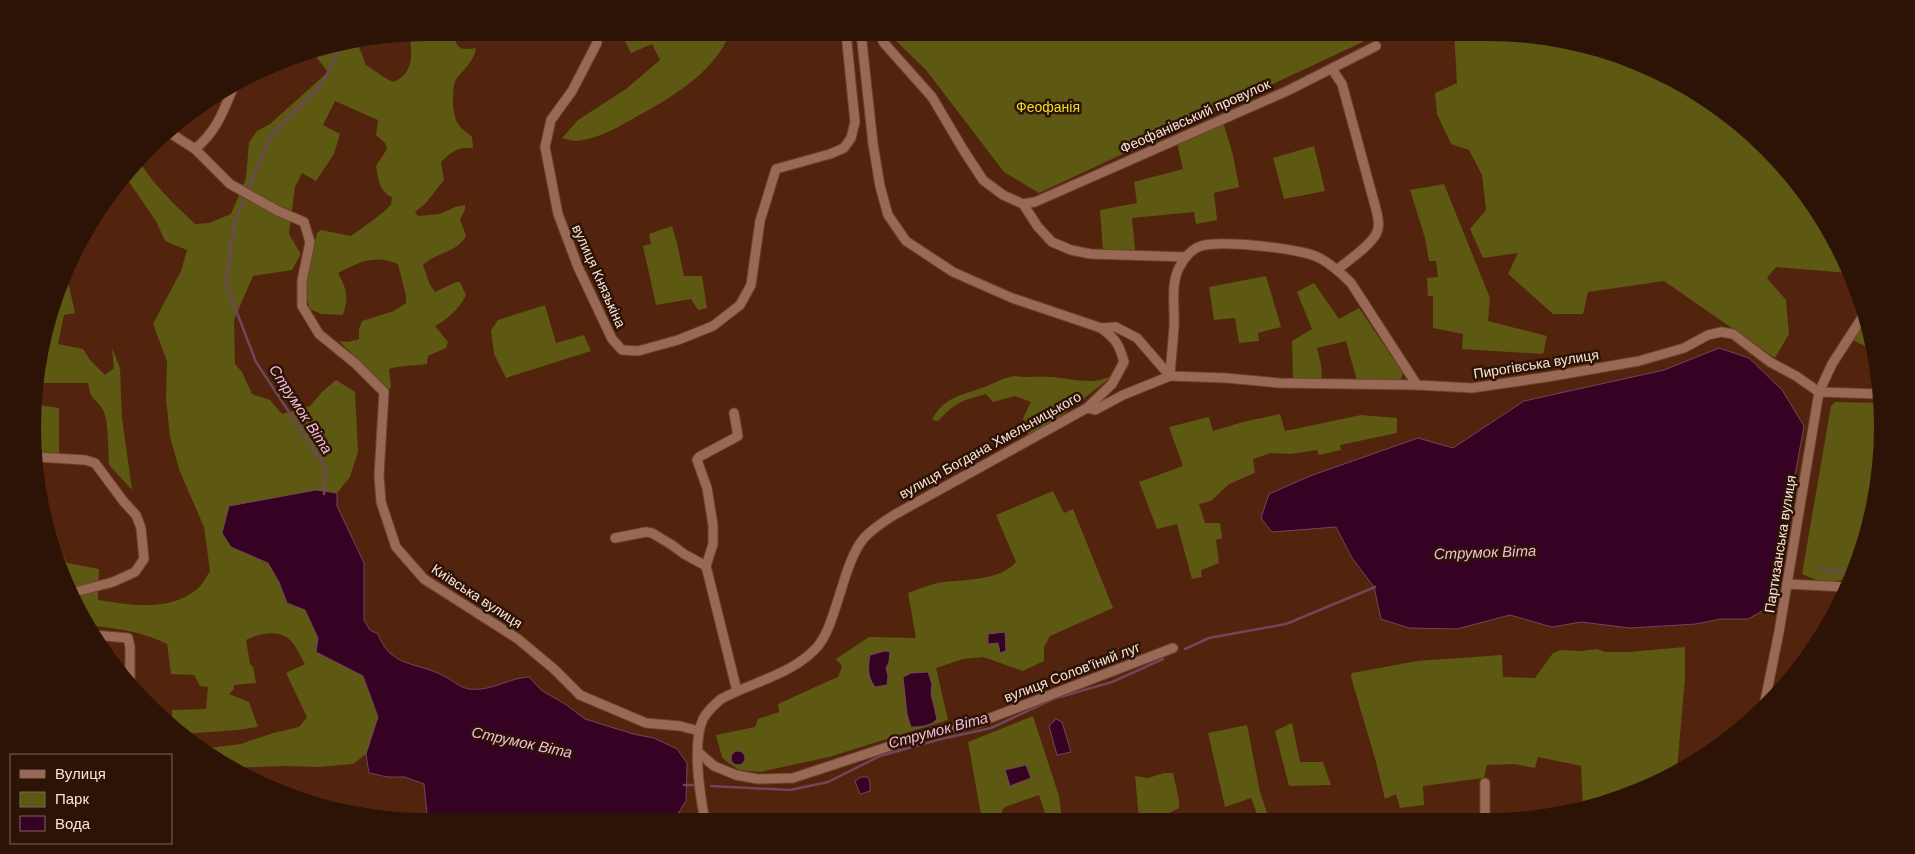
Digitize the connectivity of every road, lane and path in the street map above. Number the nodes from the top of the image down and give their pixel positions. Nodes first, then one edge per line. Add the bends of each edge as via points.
1 (597, 41) edge
2 (847, 41) edge
3 (862, 41) edge
4 (883, 41) edge
5 (1376, 46) dead end
6 (1332, 69) junction
7 (230, 96) edge
8 (174, 136) edge
9 (195, 150) junction
10 (1023, 204) junction
11 (1186, 257) junction
12 (1337, 270) junction
13 (1859, 322) edge
14 (1101, 328) junction
15 (1170, 376) junction
16 (1418, 385) junction
17 (1819, 392) junction
18 (1872, 394) edge
19 (1087, 408) junction
20 (734, 414) dead end
21 (43, 457) edge
22 (615, 538) dead end
23 (706, 566) junction
24 (1787, 584) junction
25 (1839, 587) edge
26 (78, 591) edge
27 (103, 636) edge
28 (1173, 648) dead end
29 (130, 673) edge
30 (736, 691) junction
31 (1766, 694) edge
32 (699, 731) junction
33 (698, 752) junction
34 (1485, 783) dead end
35 (703, 813) edge
36 (1484, 813) edge

1 - 2 street, вулиця Князькіна via 576,83 551,120 545,148 558,214 578,267 612,338 622,350 638,351 713,326 740,305 751,285 760,221 776,169 830,154 844,148 851,138 855,122
3 - 14 street, вулиця Богдана Хмельницького via 880,186 888,215 906,240 952,272 1012,298
4 - 10 street via 932,97 984,180 1003,195
5 - 6 street, Феофанівський провулок
6 - 10 street, Феофанівський провулок via 1035,202
6 - 12 street via 1342,84 1378,224 1372,239
7 - 9 street via 218,124
8 - 9 street, Київська вулиця
9 - 32 street, Київська вулиця via 230,184 304,222 310,242 302,281 302,306 319,334 384,392 379,475 381,502 396,547 424,579 518,639 580,695 646,723
10 - 11 street via 1052,242 1071,250 1091,254
11 - 12 street via 1201,246 1213,244 1272,248 1316,256
11 - 15 street via 1178,268 1175,287
12 - 16 street via 1351,283
13 - 17 street, Партизанська вулиця via 1832,364
14 - 15 street via 1116,327 1137,338
14 - 19 street, вулиця Богдана Хмельницького via 1120,346 1124,362 1112,384
15 - 16 street, Пирогівська вулиця via 1279,383
15 - 19 street via 1096,410
16 - 17 street, Пирогівська вулиця via 1472,388 1639,361 1684,348 1708,334 1721,332 1733,334 1770,362
17 - 18 street
17 - 24 street, Партизанська вулиця
19 - 30 street, вулиця Богдана Хмельницького via 878,525 855,553 827,633 818,646 788,668
20 - 23 street via 738,436 697,460 707,488 713,525 713,544
21 - 26 street via 95,463 136,515 141,528 144,559 135,572
22 - 23 street via 652,533
23 - 30 street
24 - 25 street
24 - 31 street, Партизанська вулиця
27 - 29 street via 128,638
28 - 33 street, вулиця Солов'їний луг via 993,718 939,730 793,778 758,779 736,775 714,766
30 - 32 street, вулиця Богдана Хмельницького via 712,706
32 - 33 street, вулиця Богдана Хмельницького
33 - 35 street, вулиця Богдана Хмельницького
34 - 36 street

